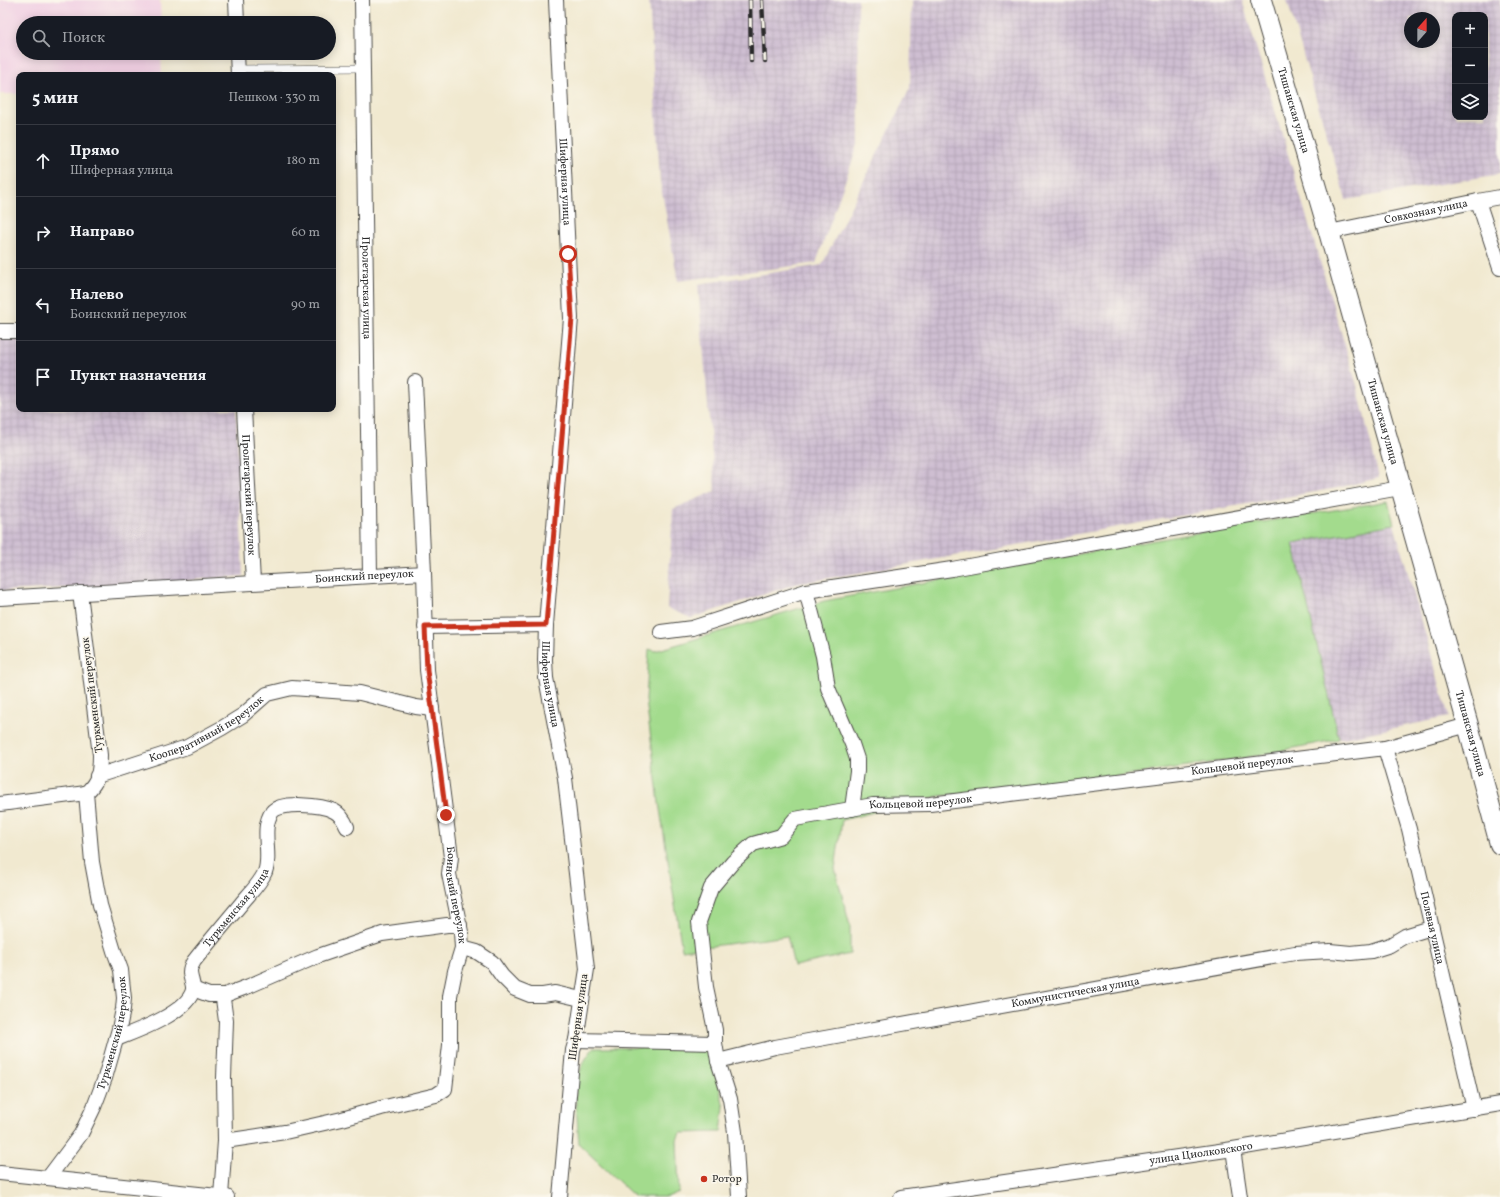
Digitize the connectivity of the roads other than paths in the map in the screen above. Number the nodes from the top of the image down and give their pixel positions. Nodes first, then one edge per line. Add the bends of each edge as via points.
1 (236, 0) edge
2 (362, 0) edge
3 (556, 0) edge
4 (1261, 0) edge
5 (237, 16) edge
6 (237, 60) edge
7 (362, 68) junction
8 (238, 72) edge
9 (1500, 197) edge
10 (1478, 201) junction
11 (1328, 232) junction
12 (1500, 268) edge
13 (0, 331) edge
14 (16, 331) edge
15 (415, 382) dead end
16 (244, 412) edge
17 (1400, 488) junction
18 (424, 573) junction
19 (370, 575) junction
20 (253, 582) junction
21 (806, 591) junction
22 (80, 593) junction
23 (0, 598) edge
24 (546, 625) junction
25 (425, 627) junction
26 (661, 632) dead end
27 (432, 709) junction
28 (1468, 725) junction
29 (1385, 748) junction
30 (97, 776) junction
31 (86, 793) junction
32 (0, 804) edge
33 (852, 809) junction
34 (347, 826) dead end
35 (1500, 844) edge
36 (460, 925) junction
37 (1431, 928) junction
38 (462, 948) junction
39 (193, 989) junction
40 (225, 995) junction
41 (581, 999) junction
42 (116, 1039) junction
43 (576, 1040) junction
44 (715, 1043) junction
45 (718, 1061) junction
46 (1500, 1104) edge
47 (1474, 1109) junction
48 (225, 1141) junction
49 (1233, 1149) junction
50 (0, 1173) edge
51 (48, 1178) junction
52 (126, 1192) edge
53 (221, 1196) edge
54 (226, 1197) edge
55 (560, 1197) edge
56 (739, 1197) edge
57 (901, 1197) edge
58 (1240, 1197) edge

1 - 5 street
2 - 7 street, Пролетарская улица
3 - 24 street, Шиферная улица via 572,318
4 - 11 main road, Тишанская улица
6 - 8 street
7 - 8 lane
7 - 19 street, Пролетарская улица
9 - 10 street
10 - 11 street, Совхозная улица
10 - 12 street, Совхозная улица
11 - 17 main road, Тишанская улица
13 - 14 street
15 - 18 street
16 - 20 street, Пролетарский переулок
17 - 21 street via 952,569
17 - 28 main road, Тишанская улица
18 - 19 street, Боинский переулок
18 - 25 street, Боинский переулок
19 - 20 street, Боинский переулок
20 - 22 street, Боинский переулок
21 - 26 street via 692,628
21 - 33 street via 823,656 828,688 857,759
22 - 23 street, Боинский переулок
22 - 30 street, Туркменский переулок via 100,755
24 - 25 street
24 - 41 street, Шиферная улица via 546,678 565,778 587,969
25 - 27 street, Боинский переулок
27 - 30 street, Кооперативный переулок via 360,693 292,688 267,694 243,715 187,747
27 - 36 street, Боинский переулок via 451,857 449,874
28 - 29 street, Кольцевой переулок
28 - 35 main road, Тишанская улица
29 - 33 street, Кольцевой переулок via 930,804 873,805
29 - 37 street, Полевая улица via 1409,829
30 - 31 street, Туркменский переулок via 94,785
31 - 32 street
31 - 42 street, Туркменский переулок via 95,876 103,913 121,970 124,998
33 - 44 street, Кольцевой переулок via 795,819 781,836 753,844 733,862 711,888 699,922
34 - 39 street, Туркменская улица via 345,820 332,810 289,805 280,806 272,812 267,827 267,864 264,873 194,961 190,971
36 - 38 street, Боинский переулок
36 - 40 street via 382,934 318,956
37 - 45 street, Коммунистическая улица via 1371,951 1295,953 775,1047
37 - 47 street, Полевая улица
38 - 41 street via 477,952 492,962 515,989 530,995 555,993
38 - 48 street, Боинский переулок via 450,996 450,1045 445,1089 436,1095 342,1119 285,1132
39 - 40 street via 209,995
39 - 42 street via 189,999 170,1014
40 - 48 street
41 - 43 street, Шиферная улица
42 - 51 street, Туркменский переулок via 94,1108 81,1134
43 - 44 street
43 - 55 street, Шиферная улица
44 - 45 street, Кольцевой переулок
45 - 56 street, Кольцевой переулок via 730,1100 735,1132
46 - 47 street, улица Циолковского
47 - 49 street, улица Циолковского
48 - 53 street
49 - 57 street, улица Циолковского
49 - 58 street
50 - 51 street
51 - 52 street
52 - 53 street
53 - 54 street

